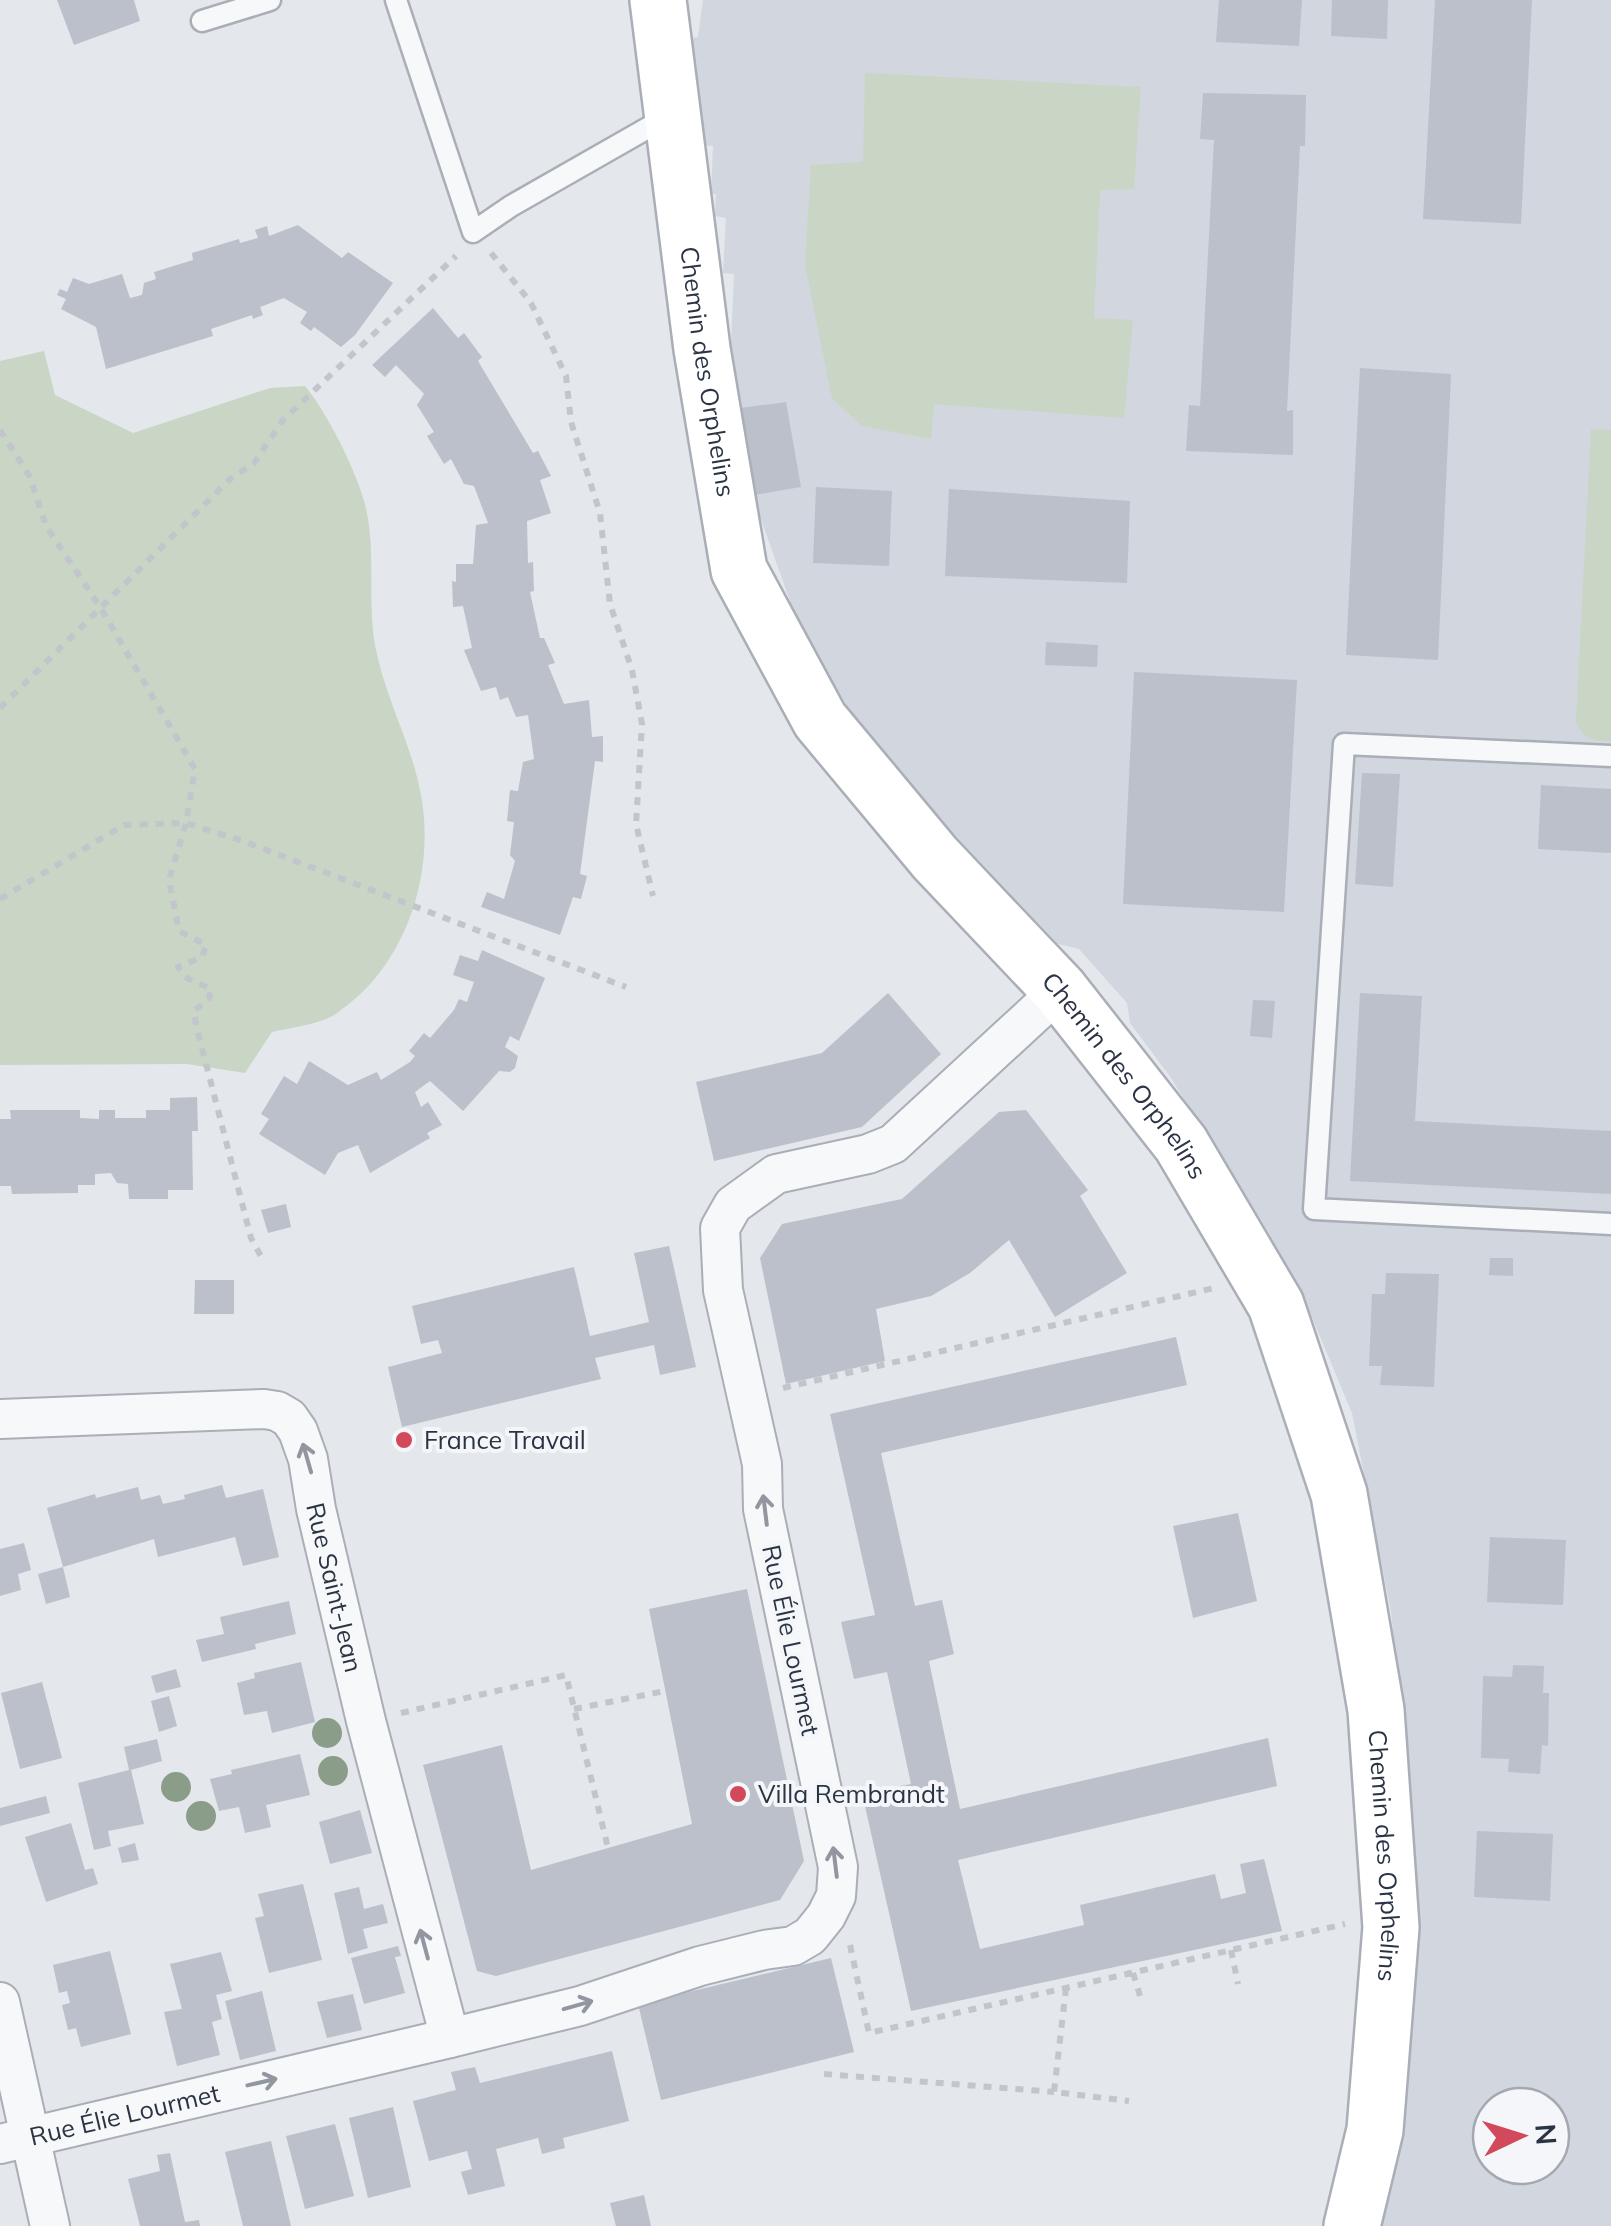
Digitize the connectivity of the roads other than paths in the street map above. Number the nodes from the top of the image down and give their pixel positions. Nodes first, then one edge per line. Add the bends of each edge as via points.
1 (270, 0) edge
2 (396, 0) edge
3 (658, 0) edge
4 (202, 21) dead end
5 (673, 114) junction
6 (1611, 756) edge
7 (1060, 990) junction
8 (1611, 1224) edge
9 (0, 1419) edge
10 (0, 2002) edge
11 (450, 2038) junction
12 (16, 2140) edge
13 (50, 2226) edge
14 (1352, 2226) edge

1 - 4 lane
2 - 5 lane via 473,232
3 - 5 street, Chemin des Orphelins
5 - 7 street, Chemin des Orphelins via 702,350 739,570 820,720 935,858
6 - 8 lane via 1344,744 1314,1209
11 -> 7 street, Rue Élie Lourmet via 793,1946 826,1916 838,1867 723,1290 720,1228 733,1205 776,1174 892,1144
7 - 14 street, Chemin des Orphelins via 1180,1144 1276,1305 1339,1494 1376,1710 1390,1914 1375,2130
11 -> 9 street, Rue Saint-Jean via 366,1721 308,1459 289,1418 264,1409
10 - 12 street
12 -> 11 street, Rue Élie Lourmet
12 - 13 street

